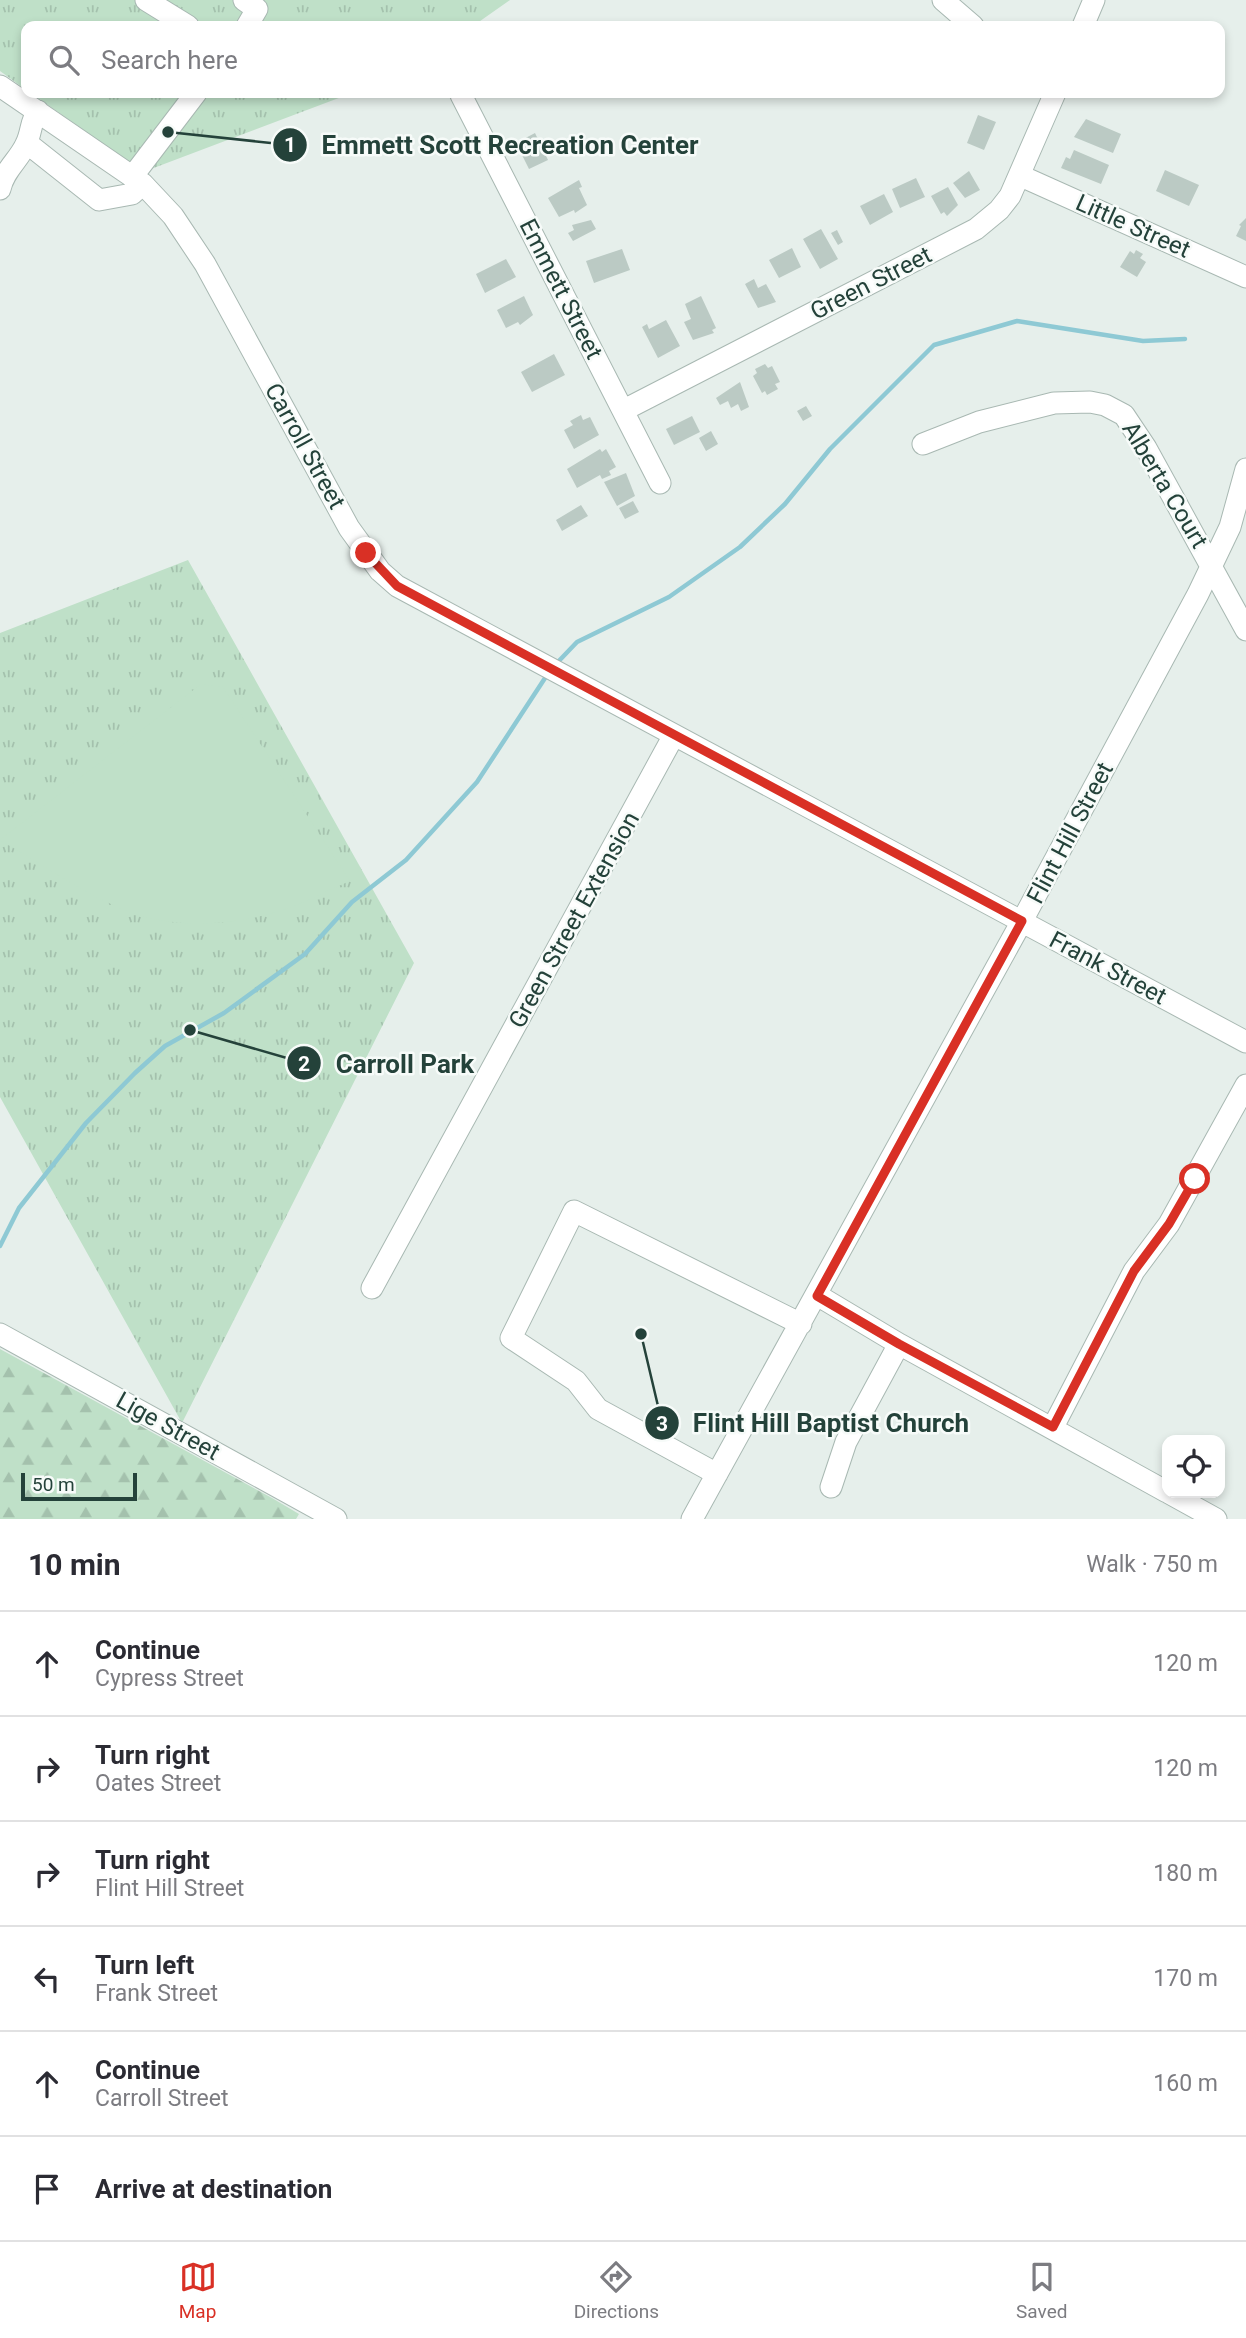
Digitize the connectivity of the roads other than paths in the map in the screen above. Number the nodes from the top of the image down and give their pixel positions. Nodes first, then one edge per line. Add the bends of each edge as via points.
1 (244, 0) edge
2 (943, 0) edge
3 (1094, 0) edge
4 (158, 3) edge
5 (181, 21) edge
6 (251, 21) edge
7 (967, 21) edge
8 (1085, 21) edge
9 (0, 86) edge
10 (193, 98) edge
11 (463, 98) edge
12 (1053, 98) edge
13 (38, 111) junction
14 (27, 143) junction
15 (1021, 176) junction
16 (137, 181) junction
17 (0, 188) edge
18 (1246, 277) edge
19 (624, 410) junction
20 (923, 443) dead end
21 (1246, 469) edge
22 (660, 483) dead end
23 (1212, 566) junction
24 (1246, 630) edge
25 (674, 736) junction
26 (1022, 921) junction
27 (1246, 1042) edge
28 (1246, 1086) edge
29 (372, 1288) dead end
30 (817, 1296) junction
31 (801, 1324) junction
32 (0, 1334) edge
33 (899, 1344) junction
34 (1053, 1427) junction
35 (717, 1474) junction
36 (831, 1487) dead end
37 (1162, 1489) edge
38 (1179, 1498) edge
39 (336, 1519) edge
40 (692, 1519) edge
41 (1216, 1519) edge

1 - 6 street via 257,9
2 - 7 street
3 - 8 street
4 - 5 street
9 - 13 street, Carroll Street
10 - 16 street
11 - 19 street, Emmett Street
12 - 15 street, Green Street
13 - 14 street
13 - 16 street, Carroll Street
14 - 16 street via 99,200 132,194
14 - 17 street via 2,177
15 - 18 street, Little Street
15 - 19 street, Green Street via 999,210 976,229
16 - 25 street, Carroll Street via 173,216 205,264 349,527 380,571 397,586
19 - 22 street, Emmett Street
20 - 23 street, Alberta Court via 1030,408 1072,401 1105,405 1132,425
21 - 23 street, Flint Hill Street via 1230,527
23 - 24 street, Alberta Court
23 - 26 street, Flint Hill Street
25 - 26 street, Frank Street
25 - 29 street, Green Street Extension
26 - 27 street, Frank Street
26 - 30 street, Flint Hill Street
28 - 34 street via 1169,1224 1134,1271
30 - 31 street, Flint Hill Street
30 - 33 street
31 - 35 street, Flint Hill Street
31 - 35 street via 574,1211 511,1338 576,1381 598,1409
32 - 39 street, Lige Street
33 - 34 street
33 - 36 street via 846,1442
34 - 37 street
35 - 40 street, Flint Hill Street
38 - 41 street

